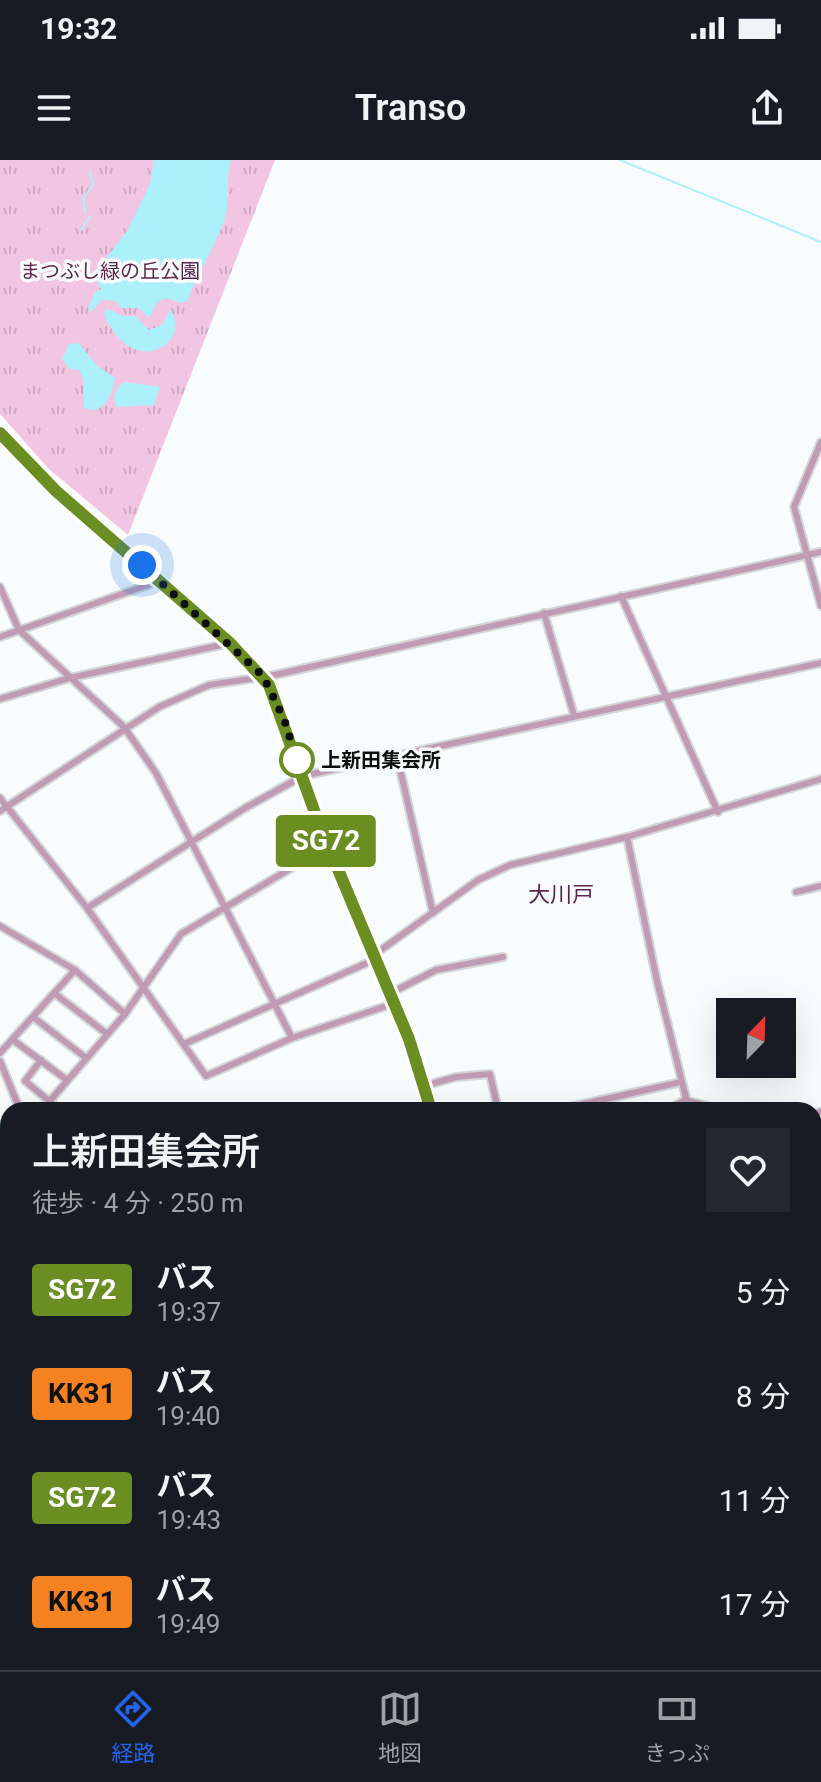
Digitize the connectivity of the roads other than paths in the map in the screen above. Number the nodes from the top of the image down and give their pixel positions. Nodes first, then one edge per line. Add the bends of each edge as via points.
1 (0, 433) edge
2 (821, 442) edge
3 (821, 552) edge
4 (808, 555) junction
5 (159, 581) junction
6 (0, 587) edge
7 (621, 596) junction
8 (821, 606) edge
9 (544, 613) junction
10 (19, 630) junction
11 (0, 637) edge
12 (230, 643) junction
13 (821, 663) edge
14 (263, 676) junction
15 (70, 678) junction
16 (667, 695) junction
17 (0, 699) edge
18 (574, 715) junction
19 (124, 727) junction
20 (397, 756) junction
21 (303, 776) junction
22 (821, 779) edge
23 (0, 798) edge
24 (6, 804) junction
25 (0, 811) edge
26 (718, 812) junction
27 (627, 837) junction
28 (193, 840) junction
29 (328, 846) junction
30 (821, 886) edge
31 (796, 892) dead end
32 (227, 905) junction
33 (87, 908) junction
34 (433, 913) junction
35 (0, 926) edge
36 (375, 957) junction
37 (503, 957) dead end
38 (75, 970) junction
39 (144, 986) junction
40 (54, 993) junction
41 (391, 993) junction
42 (395, 1003) junction
43 (275, 1004) junction
44 (125, 1014) junction
45 (33, 1017) junction
46 (107, 1034) junction
47 (292, 1038) junction
48 (13, 1040) junction
49 (184, 1044) junction
50 (0, 1053) edge
51 (86, 1058) junction
52 (41, 1060) junction
53 (0, 1061) edge
54 (67, 1080) junction
55 (681, 1082) junction
56 (424, 1086) junction
57 (685, 1100) junction
58 (50, 1101) joint
59 (17, 1102) edge
60 (429, 1102) edge
61 (496, 1102) edge
62 (592, 1102) edge
63 (681, 1102) edge
64 (692, 1102) edge

1 - 5 main road via 56,491
2 - 4 street via 794,507
3 - 4 street
4 - 7 street
4 - 8 street
5 - 10 street
5 - 12 main road
6 - 10 street
7 - 9 street
7 - 16 street
9 - 14 street
9 - 18 street
10 - 11 street
10 - 15 street
12 - 14 main road
12 - 15 street
13 - 16 street
14 - 19 street via 209,685
14 - 21 main road
15 - 17 street
15 - 19 street
16 - 18 street
16 - 26 street
18 - 20 street
19 - 24 street
19 - 28 street
20 - 21 street
20 - 34 street
21 - 28 street
21 - 29 main road
22 - 26 street
23 - 24 street
24 - 25 street
24 - 33 street
26 - 27 street
27 - 34 street via 510,865 478,880
27 - 55 street
28 - 32 street
28 - 33 street
29 - 32 street
29 - 36 main road
30 - 31 street
32 - 39 street via 181,934
32 - 43 street
33 - 39 street
34 - 36 street
35 - 38 street
36 - 41 main road
36 - 43 street
37 - 41 street via 436,970
38 - 40 street
38 - 44 street
39 - 44 street
39 - 49 street
40 - 45 street
40 - 46 street
41 - 42 main road
42 - 47 street
42 - 56 main road
43 - 47 street
43 - 49 street
44 - 46 street
45 - 48 street
45 - 51 street
46 - 51 street
47 - 49 street via 206,1076
48 - 50 street
48 - 52 street
51 - 54 street
52 - 54 street
52 - 58 street via 25,1081
53 - 59 street
54 - 58 street
55 - 57 street
55 - 62 street
56 - 60 main road
56 - 61 street via 490,1074
57 - 63 street
57 - 64 street

